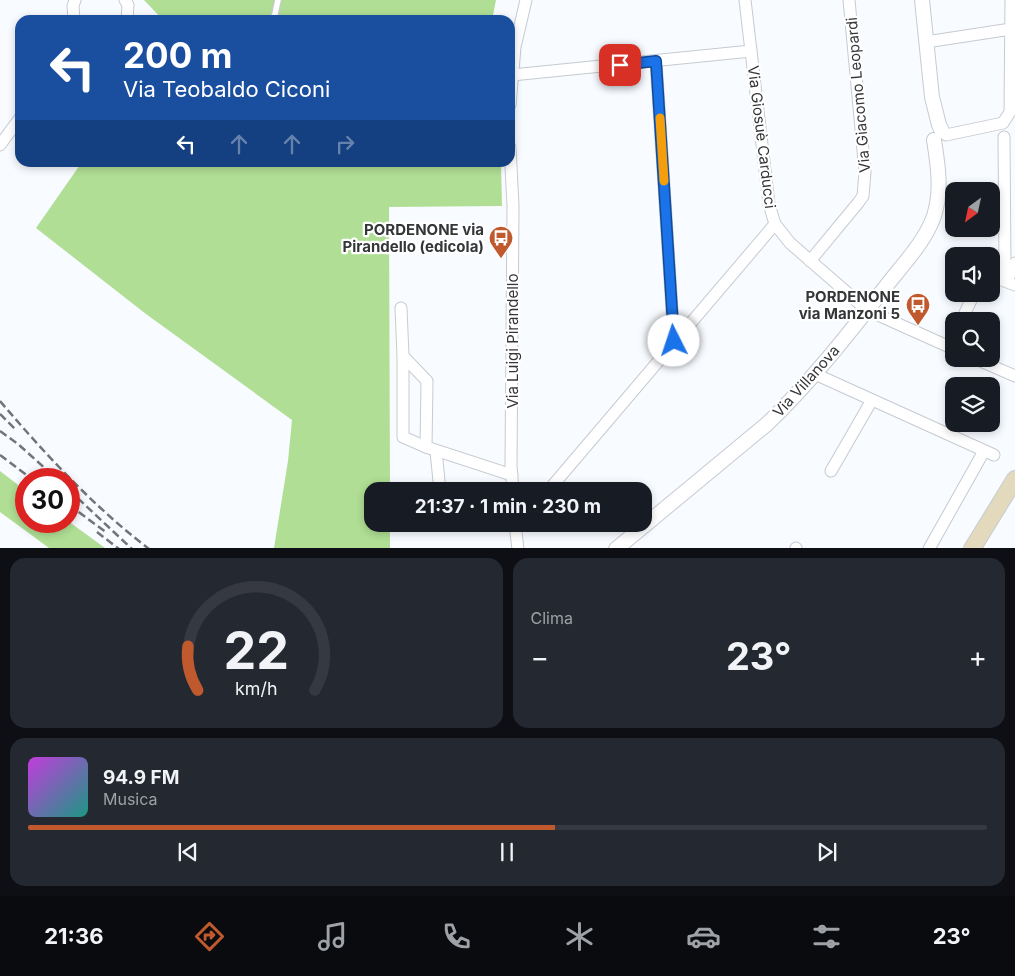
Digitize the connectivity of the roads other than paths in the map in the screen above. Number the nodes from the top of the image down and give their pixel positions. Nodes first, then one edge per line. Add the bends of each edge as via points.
1 (75, 0) edge
2 (125, 0) edge
3 (278, 0) edge
4 (526, 0) edge
5 (745, 0) edge
6 (849, 0) edge
7 (922, 0) edge
8 (1011, 0) edge
9 (74, 15) edge
10 (127, 15) edge
11 (274, 15) edge
12 (1011, 29) junction
13 (515, 36) edge
14 (926, 42) junction
15 (751, 51) junction
16 (656, 61) junction
17 (1013, 63) edge
18 (515, 75) edge
19 (15, 125) edge
20 (940, 136) junction
21 (1004, 137) dead end
22 (0, 145) edge
23 (511, 167) edge
24 (775, 224) junction
25 (810, 261) junction
26 (1015, 263) edge
27 (1003, 280) edge
28 (401, 308) dead end
29 (867, 310) junction
30 (674, 341) junction
31 (945, 342) edge
32 (403, 356) junction
33 (994, 367) edge
34 (815, 374) junction
35 (1015, 376) edge
36 (872, 400) junction
37 (431, 449) junction
38 (831, 471) dead end
39 (512, 476) junction
40 (1015, 479) edge
41 (438, 482) edge
42 (512, 482) edge
43 (556, 482) edge
44 (516, 532) edge
45 (518, 547) edge
46 (616, 548) edge
47 (929, 548) edge
48 (972, 548) edge

1 - 9 street
2 - 10 street
3 - 11 lane
4 - 13 street
5 - 15 street, Via Giosuè Carducci
6 - 25 street, Via Giacomo Leopardi via 865,184 858,203
7 - 14 street, Via Villanova
8 - 12 street
12 - 14 street
12 - 17 street
14 - 20 street, Via Villanova via 930,106
15 - 16 street
15 - 24 street, Via Giosuè Carducci via 768,204
16 - 18 street
16 - 30 street
17 - 20 street via 1010,112 1003,124
19 - 22 street
20 - 29 street, Via Villanova via 934,217 916,249
21 - 27 street
23 - 39 street, Via Luigi Pirandello
24 - 25 street
24 - 30 street, Via Giosuè Carducci
25 - 29 street
26 - 27 street
28 - 32 street
29 - 31 street
29 - 34 street, Via Villanova
30 - 43 street, Via Giosuè Carducci
32 - 37 street via 427,381
32 - 37 street via 403,437
33 - 35 street
34 - 36 street
34 - 46 street, Via Villanova via 767,424
36 - 38 street
36 - 47 street via 989,453
37 - 39 street
37 - 41 street
39 - 42 street, Via Luigi Pirandello
40 - 48 main road
44 - 45 street

